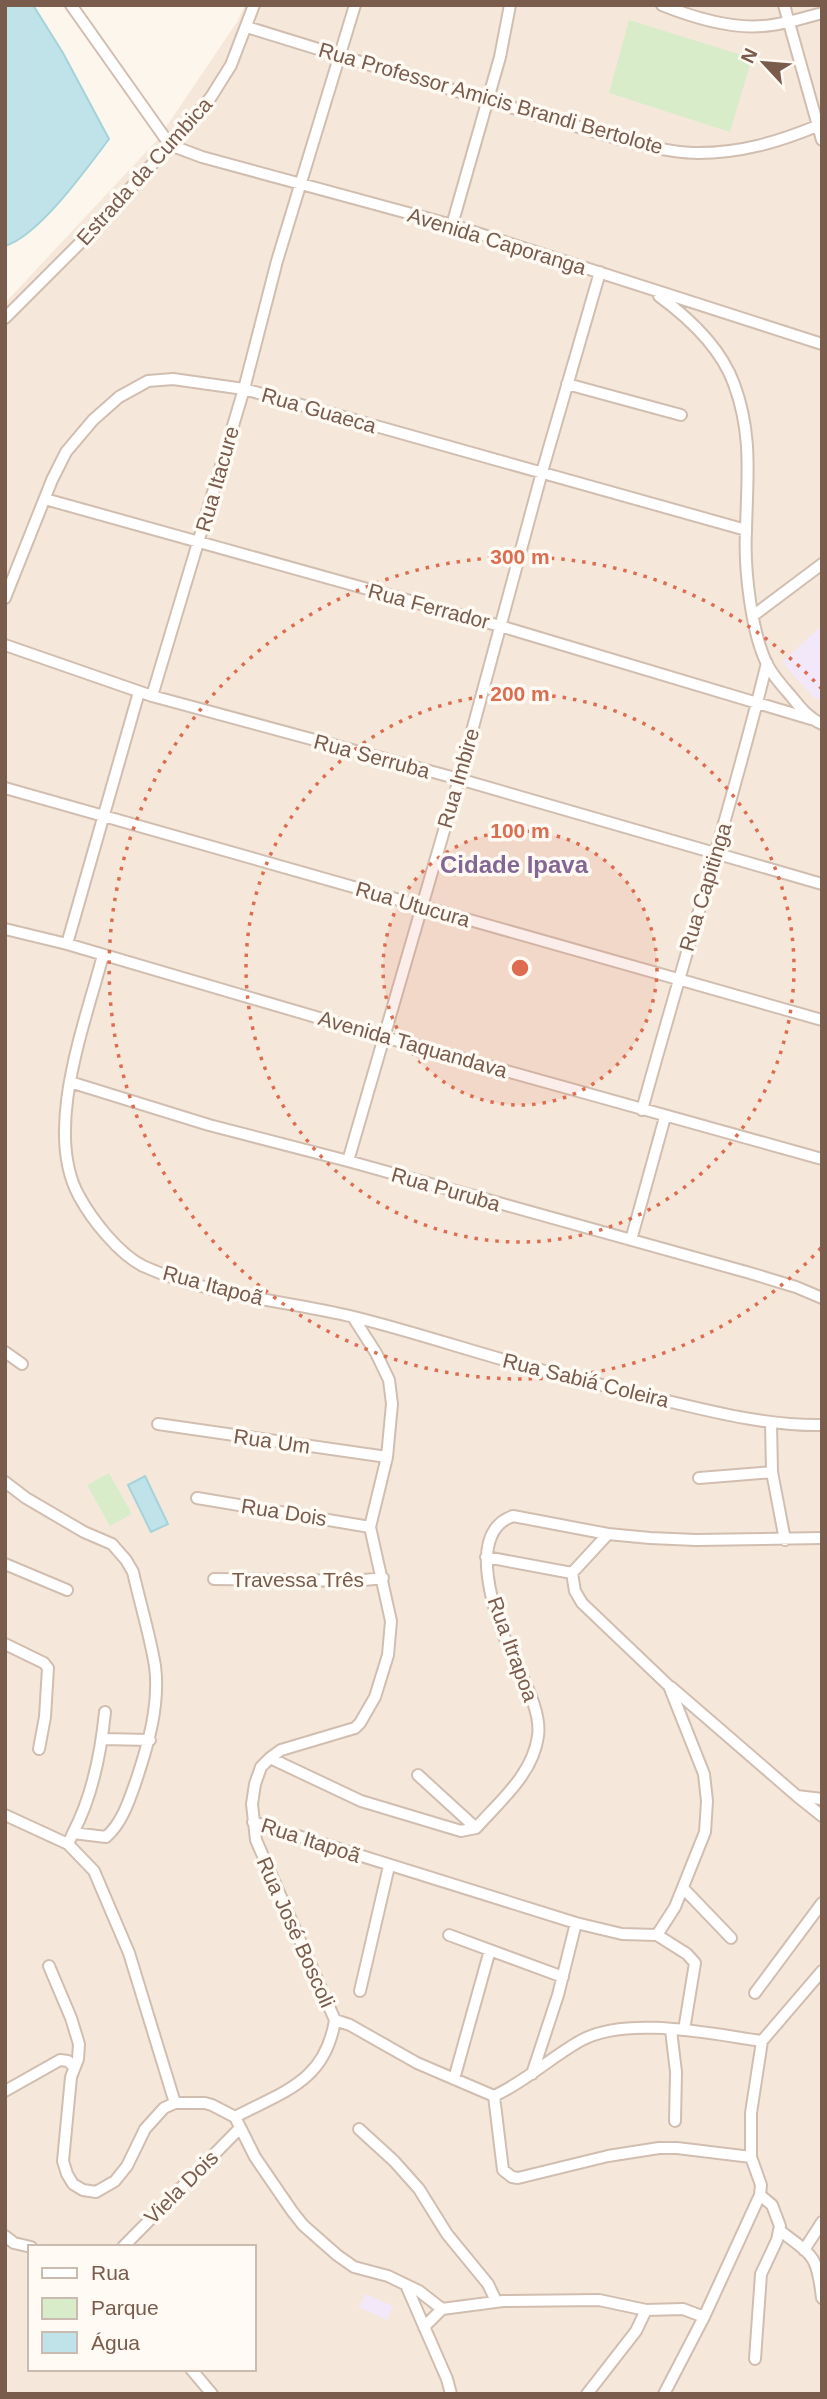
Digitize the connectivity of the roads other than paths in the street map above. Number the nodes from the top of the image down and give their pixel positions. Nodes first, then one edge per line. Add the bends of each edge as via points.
1 (71, 5) edge
2 (254, 5) edge
3 (355, 5) edge
4 (510, 5) edge
5 (662, 5) edge
6 (784, 5) edge
7 (822, 13) edge
8 (789, 22) junction
9 (247, 27) junction
10 (340, 56) junction
11 (487, 100) junction
12 (817, 126) junction
13 (822, 140) edge
14 (170, 145) junction
15 (302, 184) junction
16 (452, 225) junction
17 (600, 272) junction
18 (652, 290) junction
19 (5, 318) edge
20 (822, 344) edge
21 (567, 384) junction
22 (243, 389) junction
23 (681, 415) dead end
24 (542, 472) junction
25 (44, 499) junction
26 (746, 530) junction
27 (198, 542) junction
28 (822, 564) edge
29 (5, 598) edge
30 (754, 615) junction
31 (500, 626) junction
32 (5, 645) edge
33 (767, 663) junction
34 (139, 692) junction
35 (152, 696) junction
36 (757, 702) junction
37 (816, 721) edge
38 (459, 779) junction
39 (5, 788) edge
40 (105, 816) junction
41 (716, 853) junction
42 (822, 884) edge
43 (421, 907) junction
44 (5, 929) edge
45 (66, 944) junction
46 (103, 955) junction
47 (678, 978) junction
48 (822, 1020) edge
49 (384, 1037) junction
50 (70, 1082) junction
51 (642, 1110) junction
52 (665, 1116) junction
53 (822, 1159) edge
54 (348, 1161) junction
55 (631, 1240) junction
56 (822, 1298) edge
57 (353, 1317) junction
58 (5, 1352) edge
59 (22, 1364) dead end
60 (771, 1423) junction
61 (158, 1424) dead end
62 (822, 1425) edge
63 (387, 1457) junction
64 (772, 1472) junction
65 (699, 1478) dead end
66 (5, 1482) edge
67 (197, 1498) dead end
68 (370, 1527) junction
69 (608, 1534) junction
70 (822, 1538) edge
71 (785, 1540) junction
72 (486, 1557) junction
73 (5, 1564) edge
74 (572, 1573) junction
75 (383, 1578) junction
76 (214, 1579) dead end
77 (67, 1590) dead end
78 (5, 1644) edge
79 (668, 1686) junction
80 (105, 1712) dead end
81 (103, 1739) junction
82 (150, 1740) junction
83 (39, 1749) dead end
84 (270, 1758) junction
85 (418, 1775) dead end
86 (797, 1796) junction
87 (822, 1799) edge
88 (5, 1815) edge
89 (822, 1816) edge
90 (253, 1822) junction
91 (476, 1828) junction
92 (73, 1833) junction
93 (68, 1844) junction
94 (389, 1866) junction
95 (683, 1888) junction
96 (822, 1903) edge
97 (576, 1923) junction
98 (449, 1935) dead end
99 (657, 1935) junction
100 (731, 1938) dead end
101 (490, 1950) junction
102 (49, 1966) dead end
103 (822, 1971) edge
104 (563, 1977) junction
105 (360, 1991) dead end
106 (755, 1993) dead end
107 (335, 2020) junction
108 (671, 2030) junction
109 (684, 2030) junction
110 (761, 2041) junction
111 (74, 2067) junction
112 (532, 2074) junction
113 (454, 2080) junction
114 (5, 2091) edge
115 (494, 2096) junction
116 (175, 2103) junction
117 (235, 2118) junction
118 (675, 2121) dead end
119 (239, 2129) junction
120 (359, 2129) dead end
121 (751, 2157) junction
122 (760, 2195) junction
123 (822, 2222) edge
124 (779, 2231) junction
125 (5, 2236) edge
126 (125, 2245) edge
127 (28, 2246) edge
128 (804, 2250) junction
129 (406, 2286) junction
130 (822, 2298) edge
131 (496, 2301) junction
132 (442, 2309) junction
133 (646, 2310) junction
134 (704, 2317) junction
135 (424, 2328) junction
136 (755, 2358) dead end
137 (193, 2371) edge
138 (212, 2394) edge
139 (451, 2394) edge
140 (587, 2394) edge
141 (664, 2394) edge

1 - 14 street
2 - 9 street, Estrada da Cumbica
3 - 10 street, Rua Itacure
4 - 11 street
5 - 8 street via 749,27
6 - 8 street
7 - 8 street
8 - 12 street
9 - 10 street, Rua Professor Amicis Brandi Bertolote
9 - 14 street, Estrada da Cumbica via 221,83
10 - 11 street, Rua Professor Amicis Brandi Bertolote
10 - 15 street, Rua Itacure
11 - 12 street, Rua Professor Amicis Brandi Bertolote via 612,136 697,153 763,146
11 - 16 street
12 - 13 street
14 - 15 street, Avenida Caporanga
14 - 19 street, Estrada da Cumbica
15 - 16 street, Avenida Caporanga
15 - 22 street, Rua Itacure
16 - 17 street, Avenida Caporanga
17 - 18 street, Avenida Caporanga
17 - 21 street, Rua Imbire
18 - 20 street, Avenida Caporanga
18 - 26 street via 706,339 734,382 749,453
21 - 23 street
21 - 24 street, Rua Imbire
22 - 24 street, Rua Guaeca
22 - 25 street, Rua Guaeca via 173,379 148,381 120,397 74,441
22 - 27 street, Rua Itacure
24 - 26 street, Rua Guaeca
24 - 31 street, Rua Imbire
25 - 27 street, Rua Ferrador
25 - 29 street, Rua Guaeca
26 - 30 street
27 - 31 street, Rua Ferrador
27 - 35 street, Rua Itacure
28 - 30 street
30 - 33 street
31 - 36 street, Rua Ferrador
31 - 38 street, Rua Imbire
32 - 34 street, Rua Serruba
33 - 36 street, Rua Capitinga
33 - 37 street
34 - 35 street, Rua Serruba
34 - 40 street
35 - 38 street, Rua Serruba
36 - 37 street, Rua Ferrador
36 - 41 street, Rua Capitinga
38 - 41 street, Rua Serruba
38 - 43 street, Rua Imbire
39 - 40 street, Rua Utucura
40 - 43 street, Rua Utucura
40 - 45 street
41 - 42 street, Rua Serruba
41 - 47 street, Rua Capitinga
43 - 47 street, Rua Utucura
43 - 49 street, Rua Imbire
44 - 45 street, Avenida Taquandava
45 - 46 street, Avenida Taquandava
46 - 49 street, Avenida Taquandava
46 - 50 street, Rua Itapoã
47 - 48 street, Rua Utucura
47 - 51 street, Rua Capitinga
49 - 51 street, Avenida Taquandava
49 - 54 street, Rua Imbire
50 - 54 street, Rua Puruba
50 - 57 street, Rua Itapoã via 64,1126 69,1174 112,1241 140,1264 170,1276 220,1291
51 - 52 street, Avenida Taquandava
52 - 53 street, Avenida Taquandava
52 - 55 street
54 - 55 street, Rua Puruba
55 - 56 street, Rua Puruba
57 - 60 street, Rua Sabiá Coleira via 536,1369
57 - 63 street via 389,1380 392,1404
58 - 59 street
60 - 62 street, Rua Sabiá Coleira
60 - 64 street
61 - 63 street, Rua Um
63 - 68 street
64 - 65 street
64 - 71 street
66 - 82 street via 26,1499 112,1544 133,1572 155,1667
67 - 68 street, Rua Dois
68 - 75 street
69 - 71 street
69 - 72 street via 513,1516 501,1520 492,1531
69 - 74 street
70 - 71 street
72 - 74 street
72 - 91 street, Rua Itrapoa via 497,1614 534,1709 539,1734 528,1768
73 - 77 street
74 - 79 street via 582,1603
75 - 76 street, Travessa Três
75 - 84 street via 391,1621 388,1655 375,1697 360,1723
78 - 83 street via 48,1668
79 - 86 street
79 - 95 street via 704,1774 707,1801 705,1832
80 - 81 street
81 - 82 street
81 - 92 street
82 - 92 street via 116,1828 106,1837
84 - 90 street, Rua Itapoã via 255,1784
84 - 91 street via 361,1801 461,1831
85 - 91 street
86 - 87 street
86 - 89 street
88 - 93 street
90 - 94 street, Rua Itapoã
90 - 107 street, Rua José Boscoli via 256,1840
92 - 93 street
93 - 116 street via 102,1886 129,1953
94 - 97 street, Rua Itapoã
94 - 105 street
95 - 99 street
95 - 100 street
96 - 106 street
97 - 99 street, Rua Itapoã via 622,1934
97 - 104 street
98 - 101 street
99 - 109 street via 695,1963
101 - 104 street
101 - 113 street
102 - 111 street via 79,2044
103 - 110 street
104 - 112 street
107 - 113 street
107 - 117 street, Rua José Boscoli via 327,2050 312,2074
108 - 109 street
108 - 112 street via 621,2029 600,2034 582,2040
108 - 118 street
109 - 110 street
110 - 121 street via 751,2113
111 - 114 street via 60,2060
111 - 116 street via 63,2161 70,2180 83,2190 96,2192 115,2181 153,2117
112 - 115 street
113 - 115 street
115 - 121 street via 503,2170 512,2177 659,2148
116 - 117 street via 205,2103
117 - 119 street
119 - 126 street, Viela Dois
119 - 129 street via 303,2225 354,2267
120 - 131 street via 419,2189
121 - 122 street
122 - 124 street via 772,2205
122 - 134 street
123 - 128 street
124 - 128 street
124 - 136 street via 761,2274
125 - 127 street
128 - 130 street via 818,2269
129 - 132 street
129 - 135 street
131 - 132 street
131 - 133 street via 599,2300
132 - 135 street
133 - 134 street via 683,2309
133 - 140 street via 636,2331
134 - 141 street
135 - 139 street
137 - 138 street

